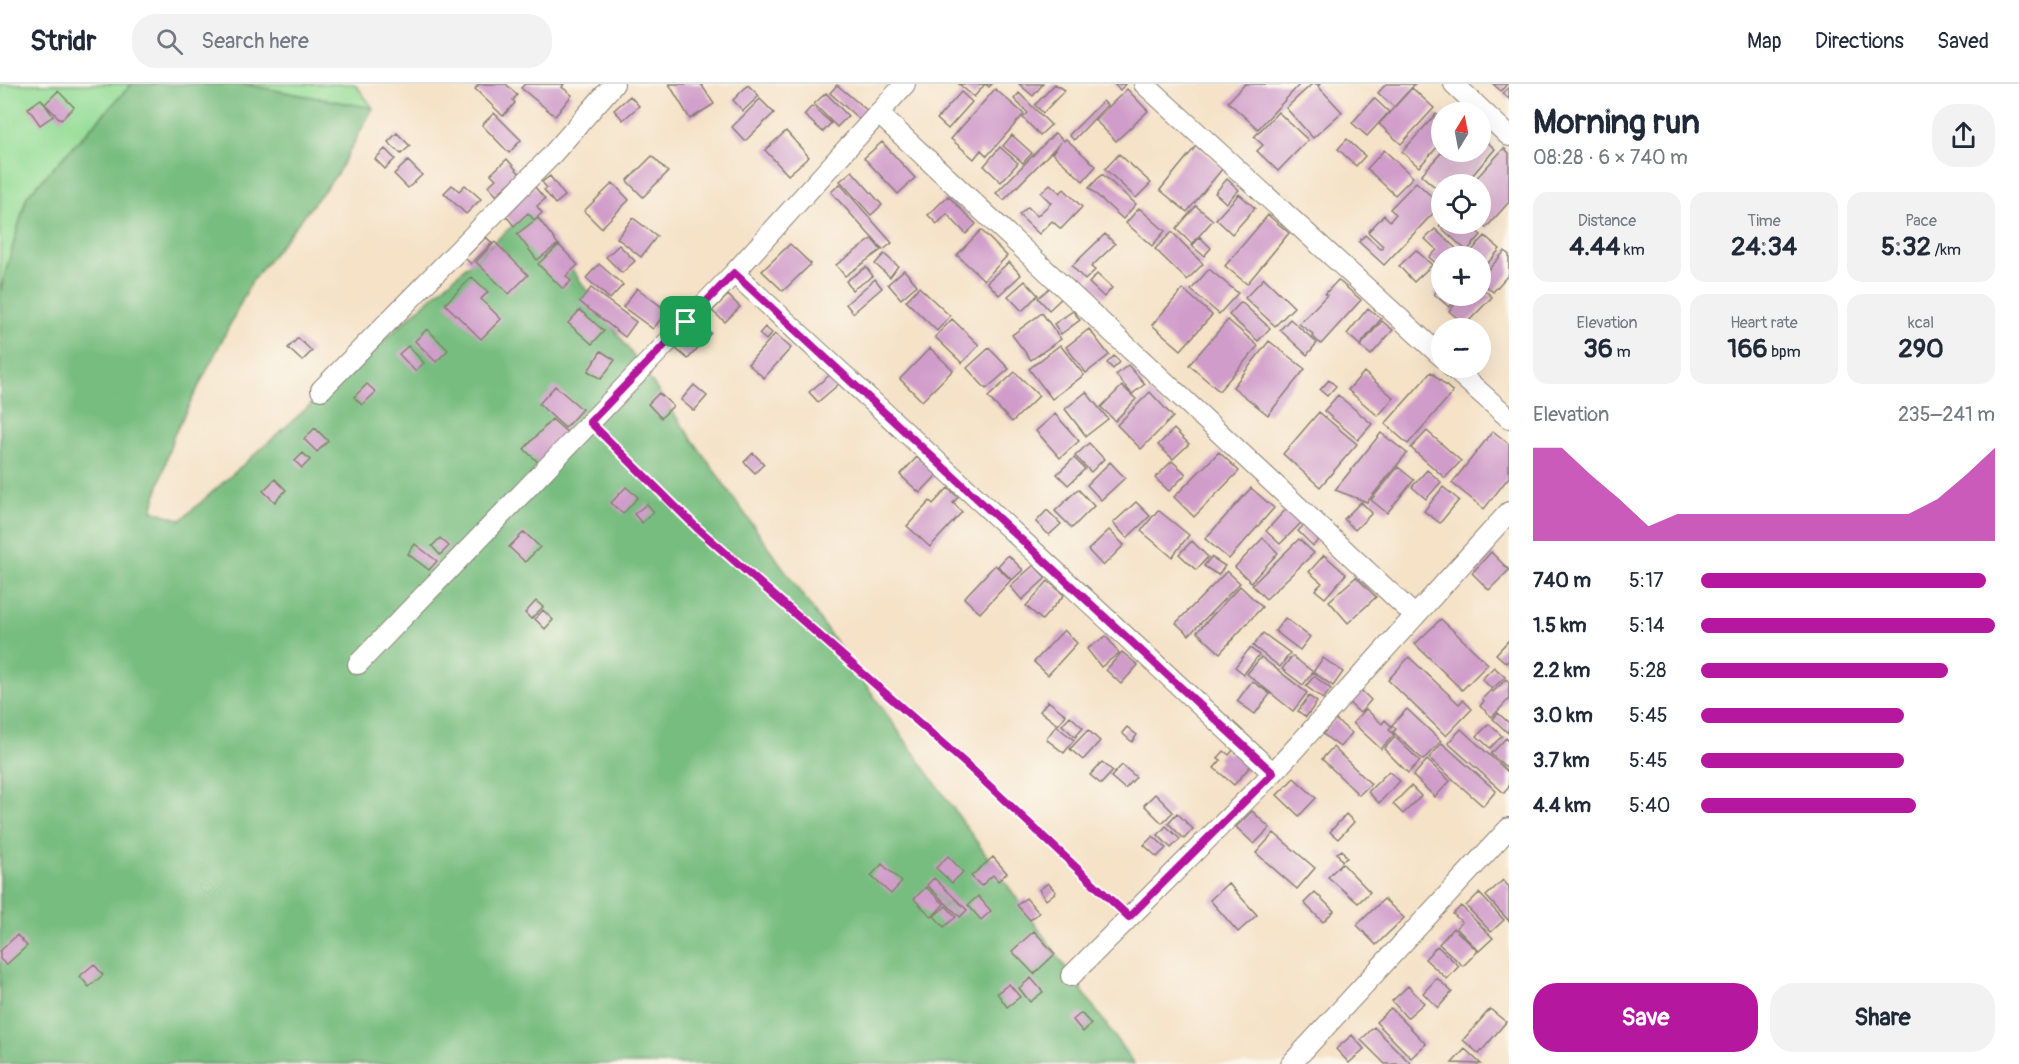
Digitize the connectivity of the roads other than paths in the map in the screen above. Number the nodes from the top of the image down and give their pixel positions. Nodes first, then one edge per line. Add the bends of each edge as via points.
1 (614, 84) edge
2 (905, 84) edge
3 (1144, 84) edge
4 (1454, 84) edge
5 (878, 113) junction
6 (1509, 136) edge
7 (734, 273) junction
8 (1431, 347) edge
9 (1464, 378) edge
10 (321, 390) dead end
11 (1509, 418) edge
12 (1509, 512) edge
13 (1415, 616) junction
14 (358, 664) dead end
15 (1273, 773) junction
16 (1509, 828) edge
17 (1071, 976) dead end
18 (1291, 1064) edge

1 - 10 street via 550,157
2 - 5 street
3 - 8 street
4 - 6 street
5 - 7 street
5 - 13 street
7 - 14 street
7 - 15 street
9 - 11 street
12 - 13 street
13 - 15 street
15 - 17 street
16 - 18 street

